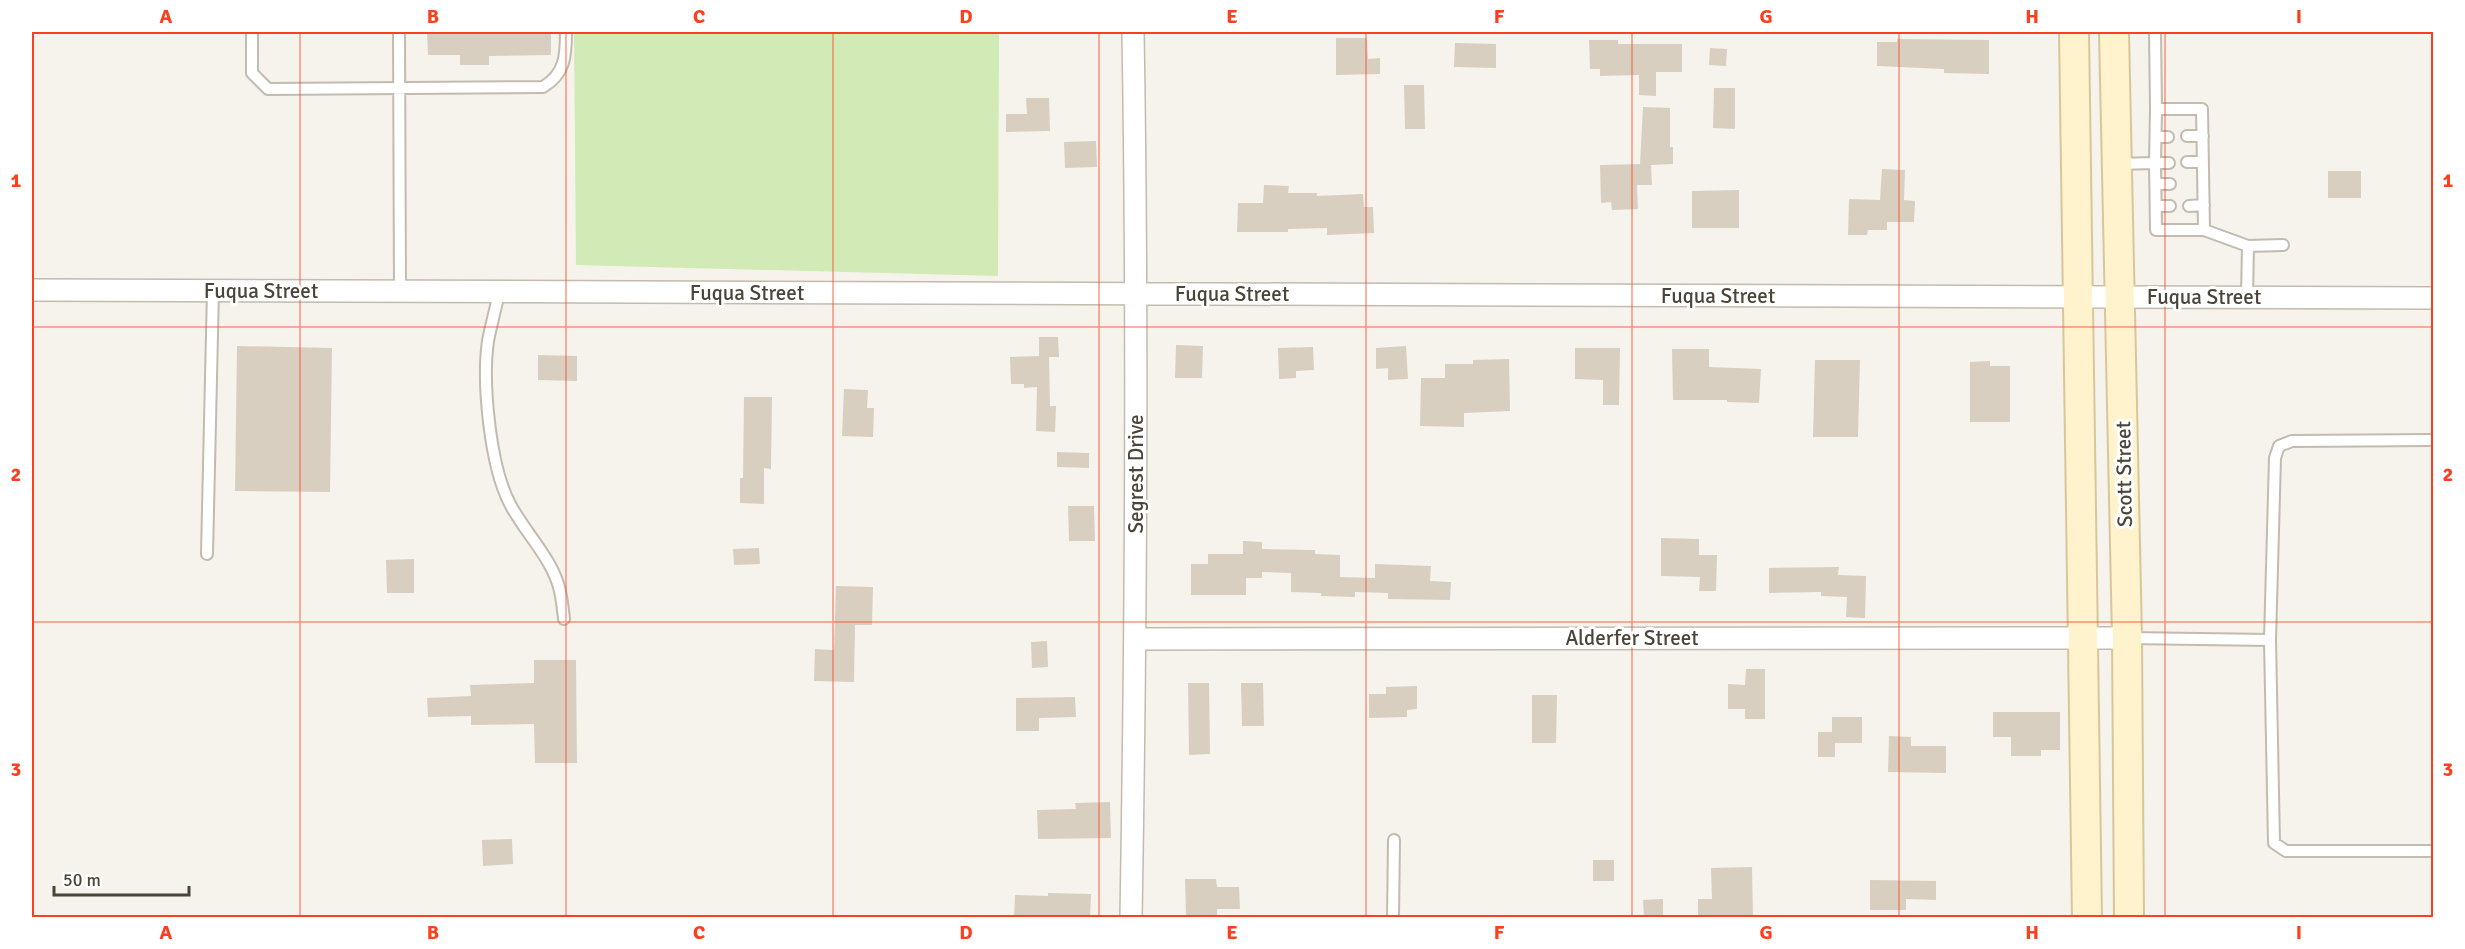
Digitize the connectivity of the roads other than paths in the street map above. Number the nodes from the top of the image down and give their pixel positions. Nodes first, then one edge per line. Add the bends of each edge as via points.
1 (252, 32) edge
2 (399, 32) edge
3 (566, 32) edge
4 (1132, 32) edge
5 (2074, 32) edge
6 (2114, 32) edge
7 (2155, 32) edge
8 (399, 88) junction
9 (2156, 109) junction
10 (2187, 136) dead end
11 (2203, 136) junction
12 (2156, 137) junction
13 (2168, 137) dead end
14 (2187, 162) dead end
15 (2203, 162) junction
16 (2156, 163) junction
17 (2169, 163) dead end
18 (2117, 164) junction
19 (2156, 184) junction
20 (2170, 184) dead end
21 (2190, 184) dead end
22 (2203, 184) junction
23 (2204, 205) junction
24 (2156, 206) junction
25 (2170, 206) dead end
26 (2189, 206) dead end
27 (2204, 230) junction
28 (2283, 245) dead end
29 (2248, 246) junction
30 (32, 290) edge
31 (213, 291) junction
32 (400, 291) junction
33 (499, 292) junction
34 (1137, 294) junction
35 (2078, 296) junction
36 (2120, 297) junction
37 (2247, 297) junction
38 (2433, 298) edge
39 (2433, 440) edge
40 (207, 554) dead end
41 (564, 619) dead end
42 (2083, 638) junction
43 (2127, 638) junction
44 (1136, 639) junction
45 (2270, 640) junction
46 (1394, 840) dead end
47 (2433, 851) edge
48 (1131, 918) edge
49 (1393, 918) edge
50 (2087, 918) edge
51 (2129, 918) edge

1 - 8 lane via 252,73 267,89
2 - 8 lane
3 - 8 lane via 562,69 543,87
4 - 34 street, Segrest Drive
5 - 35 main road, Scott Street
6 - 18 main road, Scott Street
7 - 9 lane
8 - 32 lane
9 - 11 lane via 2202,109
9 - 12 lane
10 - 11 lane
11 - 15 lane
12 - 13 lane
12 - 16 lane
14 - 15 lane
15 - 22 lane
16 - 17 lane
16 - 18 lane
16 - 19 lane
18 - 36 main road, Scott Street
19 - 20 lane
19 - 24 lane
21 - 22 lane
22 - 23 lane
23 - 26 lane
23 - 27 lane
24 - 25 lane
24 - 27 lane via 2156,230
27 - 29 lane
28 - 29 lane
29 - 37 lane
30 - 31 street, Fuqua Street
31 - 32 street, Fuqua Street
31 - 40 lane
32 - 33 street, Fuqua Street
33 - 34 street, Fuqua Street
33 - 41 lane via 486,370 499,472 519,522 552,570 560,590
34 - 35 street, Fuqua Street
34 - 44 street, Segrest Drive
35 - 36 street, Fuqua Street
35 - 42 main road, Scott Street
36 - 37 street, Fuqua Street
36 - 43 main road, Scott Street
37 - 38 street, Fuqua Street
39 - 45 lane via 2292,441 2279,446 2275,458
42 - 43 street, Alderfer Street
42 - 44 street, Alderfer Street
42 - 50 main road, Scott Street
43 - 45 lane
43 - 51 main road, Scott Street
44 - 48 street, Segrest Drive
45 - 47 lane via 2274,843 2286,851
46 - 49 lane

